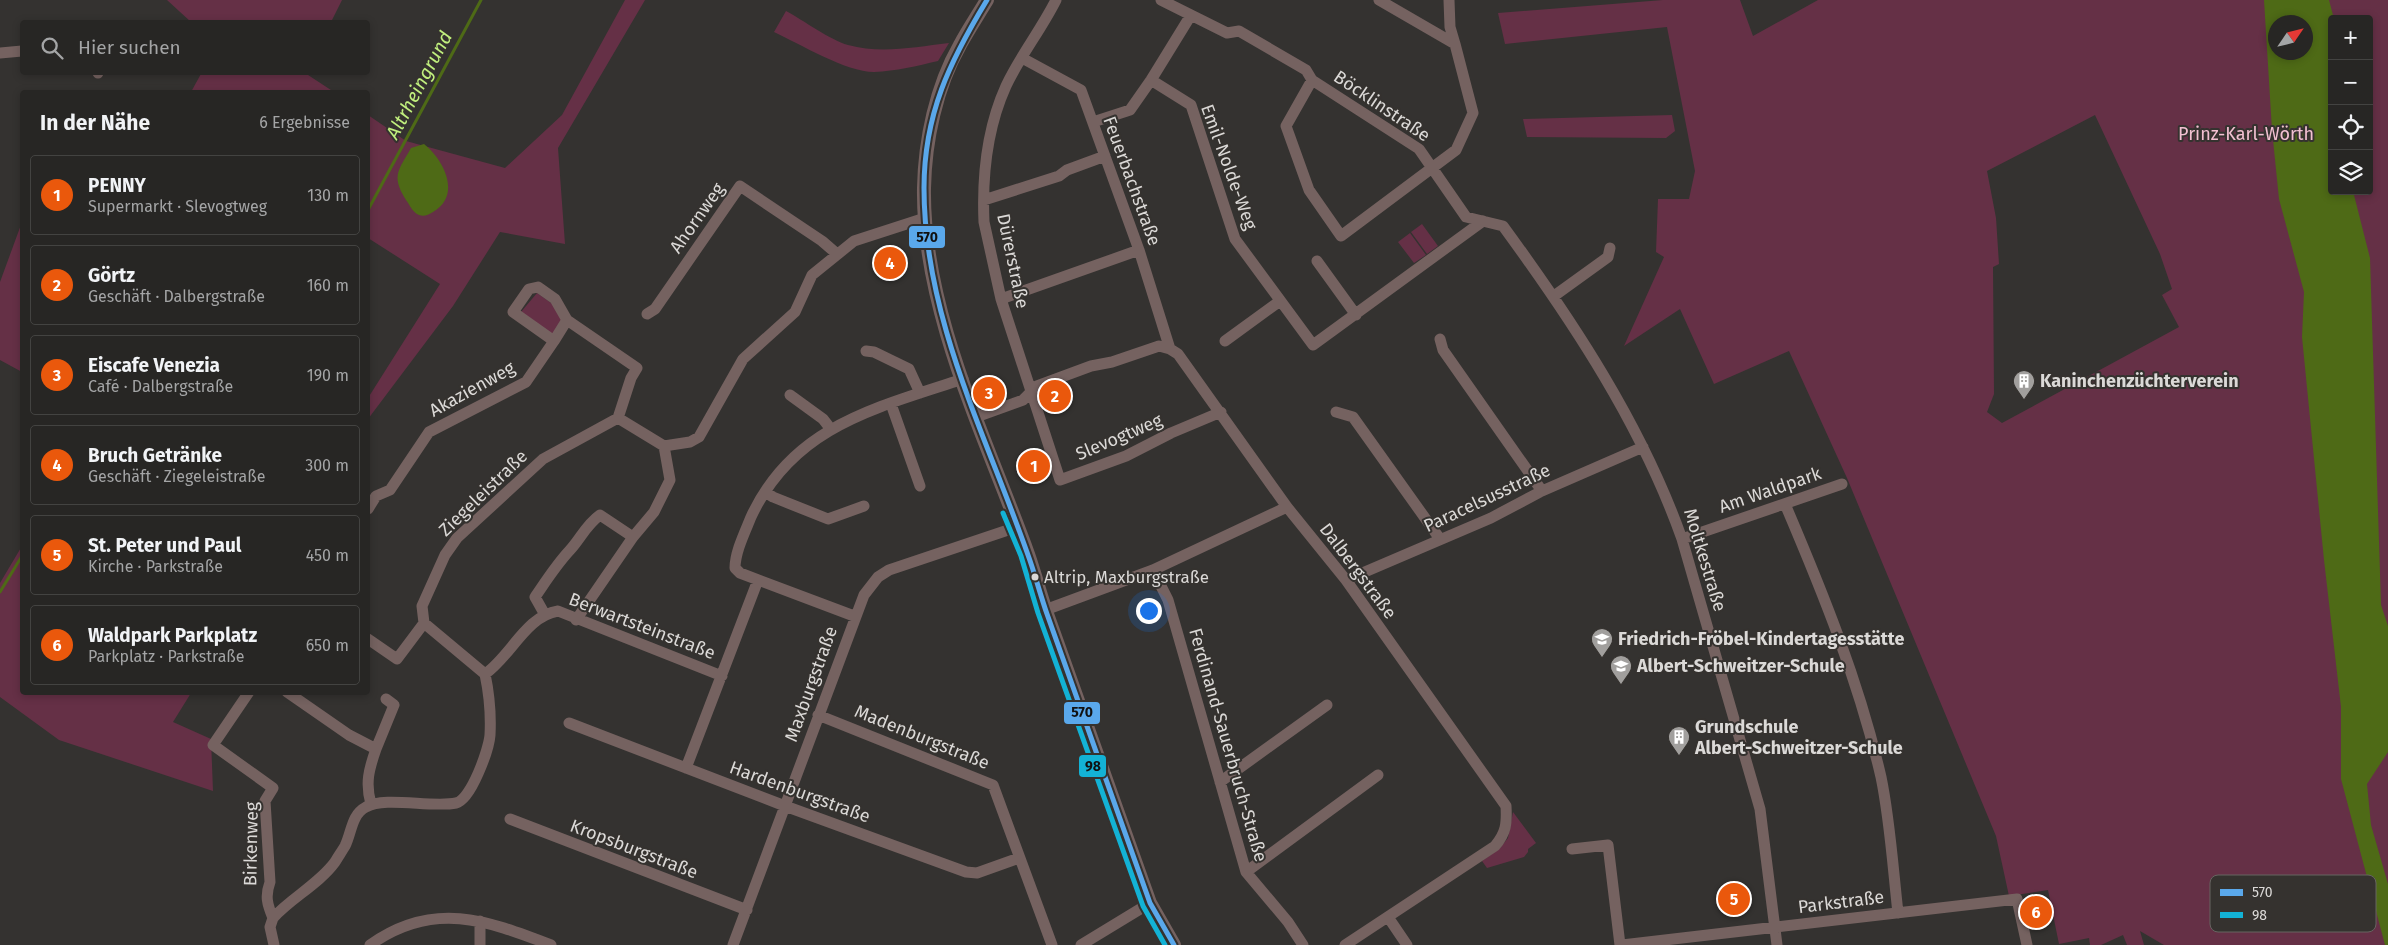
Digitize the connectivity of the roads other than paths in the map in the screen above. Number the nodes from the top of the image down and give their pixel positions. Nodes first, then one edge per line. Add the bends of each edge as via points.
1 (987, 0) edge
2 (1056, 0) edge
3 (1161, 0) edge
4 (1380, 0) edge
5 (1449, 0) edge
6 (1191, 15) junction
7 (1454, 44) junction
8 (20, 51) edge
9 (0, 53) edge
10 (1022, 58) junction
11 (1152, 80) junction
12 (1312, 80) junction
13 (1093, 122) junction
14 (1105, 156) junction
15 (1432, 168) junction
16 (984, 200) junction
17 (925, 218) junction
18 (1484, 221) junction
19 (1610, 248) dead end
20 (1138, 250) junction
21 (837, 254) junction
22 (1317, 261) dead end
23 (1554, 296) junction
24 (1001, 299) junction
25 (1280, 302) junction
26 (647, 314) dead end
27 (1356, 315) junction
28 (568, 320) junction
29 (1440, 339) dead end
30 (554, 341) junction
31 (1225, 341) dead end
32 (1170, 349) junction
33 (866, 351) dead end
34 (963, 379) junction
35 (920, 393) junction
36 (1030, 393) junction
37 (790, 395) dead end
38 (891, 404) junction
39 (1221, 412) junction
40 (1336, 412) dead end
41 (976, 417) junction
42 (618, 418) junction
43 (830, 428) junction
44 (664, 446) junction
45 (1643, 447) junction
46 (1842, 484) dead end
47 (920, 486) dead end
48 (1542, 491) junction
49 (765, 492) junction
50 (1785, 504) junction
51 (370, 506) edge
52 (864, 506) dead end
53 (1287, 507) junction
54 (1017, 527) junction
55 (633, 537) junction
56 (1440, 539) junction
57 (1682, 539) junction
58 (1153, 570) junction
59 (758, 580) junction
60 (1346, 580) junction
61 (1046, 610) junction
62 (544, 613) junction
63 (854, 616) junction
64 (576, 620) junction
65 (424, 623) junction
66 (370, 640) edge
67 (485, 674) junction
68 (722, 676) junction
69 (247, 695) edge
70 (291, 695) edge
71 (386, 699) dead end
72 (1327, 705) dead end
73 (818, 715) junction
74 (569, 723) dead end
75 (376, 749) junction
76 (686, 768) junction
77 (1378, 775) dead end
78 (1220, 782) junction
79 (371, 804) junction
80 (785, 806) junction
81 (510, 819) dead end
82 (1572, 849) dead end
83 (1019, 858) junction
84 (1246, 872) junction
85 (1150, 902) junction
86 (747, 910) junction
87 (1898, 913) junction
88 (1388, 917) junction
89 (273, 918) junction
90 (480, 921) junction
91 (1774, 928) junction
92 (1653, 943) edge
93 (274, 945) edge
94 (370, 945) edge
95 (480, 945) edge
96 (551, 945) edge
97 (733, 945) edge
98 (1052, 945) edge
99 (1081, 945) edge
100 (1174, 945) edge
101 (1303, 945) edge
102 (1345, 945) edge
103 (1407, 945) edge
104 (1621, 945) edge
105 (1777, 945) edge
106 (2027, 945) edge

1 - 17 street via 958,47 931,126 925,172
2 - 10 street, Dürerstraße
3 - 6 street, Böcklinstraße
4 - 7 street
5 - 7 street
6 - 11 street
6 - 12 street, Böcklinstraße via 1226,33 1239,31 1306,70
7 - 15 street via 1473,113 1456,150
8 - 9 street
10 - 13 street, Feuerbachstraße via 1081,90
10 - 16 street, Dürerstraße via 1006,87 988,137
11 - 13 street via 1130,110
11 - 25 street, Emil-Nolde-Weg via 1191,105 1235,239
12 - 15 street, Böcklinstraße via 1419,149
12 - 15 street via 1286,126 1309,190 1341,236
13 - 14 street, Feuerbachstraße
14 - 16 street via 1067,170 1060,176
14 - 20 street, Feuerbachstraße
15 - 18 street, Böcklinstraße via 1466,217
16 - 24 street, Dürerstraße via 984,222
17 - 21 street via 854,241
17 - 34 street via 939,301
18 - 23 street, Böcklinstraße via 1503,226
18 - 27 street, Emil-Nolde-Weg
19 - 23 street via 1608,257
20 - 24 street
20 - 32 street, Feuerbachstraße
21 - 26 street, Ahornweg via 740,186 656,309
21 - 44 street via 812,275 795,312 743,359 699,437 690,442
22 - 27 street
23 - 45 street, Moltkestraße
24 - 36 street, Dürerstraße
25 - 27 street, Emil-Nolde-Weg via 1313,345
25 - 31 street
28 - 30 street, Akazienweg
28 - 30 street via 555,299 538,287 529,289 513,312
28 - 42 street via 637,368
29 - 48 street via 1443,350
30 - 51 street, Akazienweg via 526,382 429,432 390,490 376,496
32 - 36 street via 1159,346 1091,366 1037,386
32 - 39 street, Dalbergstraße via 1187,364
33 - 35 street via 909,369
34 - 35 street
34 - 41 street
35 - 38 street
36 - 39 street, Slevogtweg via 1060,480 1126,456
36 - 41 street via 1023,400
37 - 43 street
38 - 43 street
38 - 47 street
39 - 53 street, Dalbergstraße
40 - 56 street via 1352,417
41 - 54 street
42 - 44 street
42 - 65 street, Ziegeleistraße via 544,459 457,538 445,555 422,606
43 - 49 street via 788,463
44 - 55 street via 670,480 654,512
45 - 48 street, Paracelsusstraße
45 - 57 street, Moltkestraße via 1670,504
46 - 50 street, Am Waldpark
48 - 56 street, Paracelsusstraße via 1491,518
49 - 52 street via 828,519
49 - 59 street via 748,524 735,563 740,573
50 - 57 street, Am Waldpark
50 - 87 street via 1854,677 1881,778
53 - 58 street
53 - 60 street, Dalbergstraße
54 - 61 street
54 - 63 street, Maxburgstraße via 889,570 871,586
55 - 62 street via 600,515 589,523 535,597
55 - 64 street
56 - 60 street, Paracelsusstraße
57 - 91 street, Moltkestraße via 1760,809
58 - 61 street
58 - 78 street, Ferdinand-Sauerbruch-Straße via 1168,600
59 - 63 street
59 - 68 street
60 - 88 street, Dalbergstraße via 1506,806 1507,825 1495,846
61 - 85 street
62 - 64 street, Berwartsteinstraße via 558,611
62 - 67 street, Berwartsteinstraße
63 - 73 street, Maxburgstraße
64 - 68 street, Berwartsteinstraße
65 - 66 street via 397,659
65 - 67 street
67 - 79 street via 490,736 466,797 458,803 441,805
68 - 76 street
69 - 89 street, Birkenweg via 213,745 273,788 265,801 270,882 267,905
70 - 75 street via 349,735
71 - 75 street via 394,705
72 - 78 street
73 - 80 street, Maxburgstraße
73 - 83 street, Madenburgstraße via 993,785
74 - 76 street, Hardenburgstraße
75 - 79 street via 367,778
76 - 80 street, Hardenburgstraße
77 - 84 street
78 - 84 street, Ferdinand-Sauerbruch-Straße
79 - 89 street via 358,813 345,846 333,864
80 - 83 street, Hardenburgstraße via 966,872 976,872
80 - 86 street, Maxburgstraße
81 - 86 street, Kropsburgstraße
82 - 104 street via 1608,846
83 - 98 street, Madenburgstraße
84 - 101 street, Ferdinand-Sauerbruch-Straße
85 - 99 street
85 - 100 street
86 - 97 street, Maxburgstraße
87 - 91 street, Parkstraße
87 - 106 street, Parkstraße via 2017,899
88 - 102 street, Dalbergstraße
88 - 103 street
89 - 93 street via 270,927
90 - 94 street via 431,919 402,928
90 - 95 street
90 - 96 street
91 - 92 street, Parkstraße
91 - 105 street, Moltkestraße
92 - 104 street, Parkstraße

